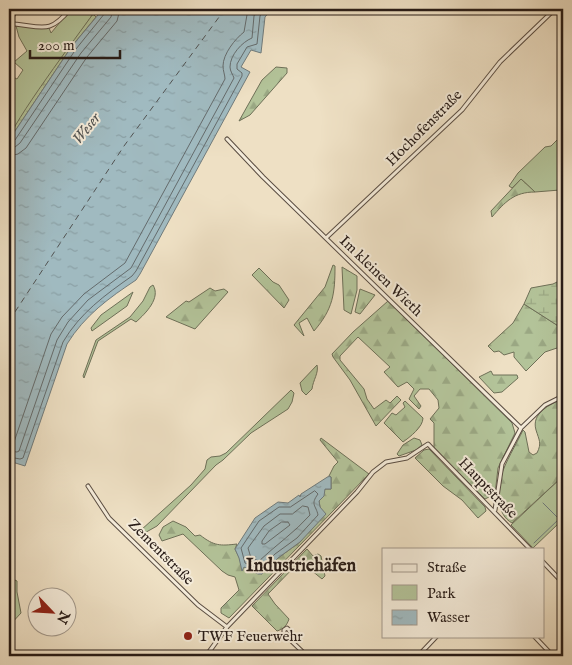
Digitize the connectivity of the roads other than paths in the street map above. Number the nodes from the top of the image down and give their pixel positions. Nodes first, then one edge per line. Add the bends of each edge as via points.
1 (16, 9) edge
2 (70, 9) edge
3 (555, 9) edge
4 (9, 23) edge
5 (228, 140) dead end
6 (326, 238) junction
7 (563, 396) edge
8 (521, 428) junction
9 (88, 486) dead end
10 (495, 511) junction
11 (529, 548) edge
12 (544, 563) edge
13 (563, 583) edge
14 (227, 627) junction
15 (435, 638) edge
16 (536, 638) edge
17 (289, 639) dead end
18 (206, 656) edge
19 (307, 656) edge
20 (418, 656) edge
21 (553, 656) edge

1 - 4 street
2 - 4 street via 52,26
3 - 6 street, Hochofenstraße via 500,62 462,110
5 - 6 street, Im kleinen Wieth
6 - 8 street, Im kleinen Wieth
7 - 8 street via 545,405
8 - 10 street via 502,464
9 - 14 street, Zementstraße via 110,518 191,598
10 - 11 street, Hauptstraße
10 - 14 street, Hauptstraße via 428,444 407,458 386,462
12 - 13 street
14 - 18 street
15 - 20 street
16 - 21 street
17 - 19 street

